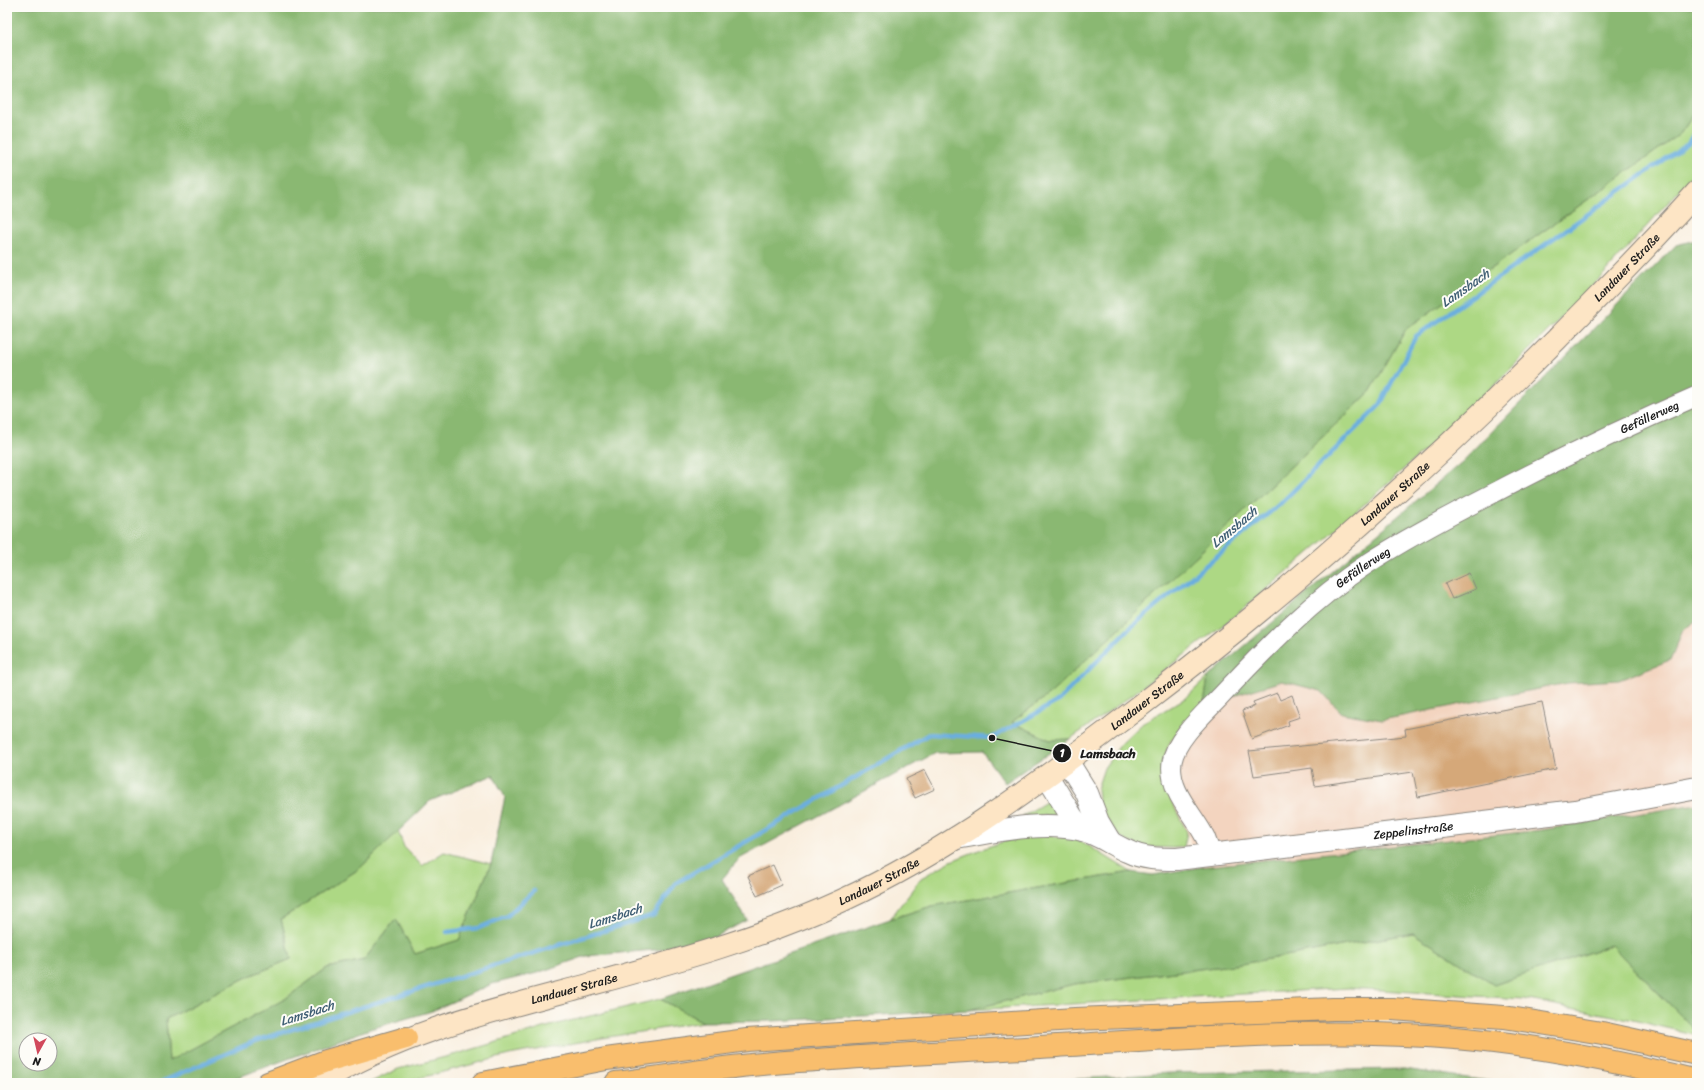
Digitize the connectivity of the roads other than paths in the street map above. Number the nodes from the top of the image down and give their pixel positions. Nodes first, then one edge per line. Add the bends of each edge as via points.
1 (1697, 192) edge
2 (1697, 396) edge
3 (1067, 761) junction
4 (1047, 776) junction
5 (1697, 788) edge
6 (1083, 830) junction
7 (956, 838) junction
8 (1120, 847) junction
9 (1211, 854) junction
10 (406, 1038) junction
11 (1697, 1054) edge
12 (1697, 1080) edge
13 (268, 1083) edge
14 (319, 1083) edge
15 (483, 1083) edge
16 (616, 1083) edge

1 - 3 main road, Landauer Straße via 1658,236 1536,360 1386,503 1212,651
2 - 9 street, Gefällerweg via 1572,454 1431,526 1366,564 1283,632 1201,718 1175,751 1172,773 1177,790 1204,835
3 - 4 main road, Landauer Straße
3 - 8 street via 1087,793 1098,822
4 - 6 street
4 - 7 main road, Landauer Straße
5 - 9 street, Zeppelinstraße via 1576,811
6 - 7 street via 1048,826 1005,829
6 - 8 street, Zeppelinstraße
7 - 10 main road, Landauer Straße via 921,860 841,901 730,944 654,968 452,1022
8 - 9 street, Zeppelinstraße via 1153,859 1177,859
10 - 13 highway via 326,1061
10 - 14 main road, Landauer Straße
11 - 15 highway via 1602,1033 1504,1017 1392,1009 1334,1009 1075,1019 747,1040 606,1059
12 - 16 highway via 1597,1058 1504,1043 1397,1035 1332,1034 1195,1038 760,1064

